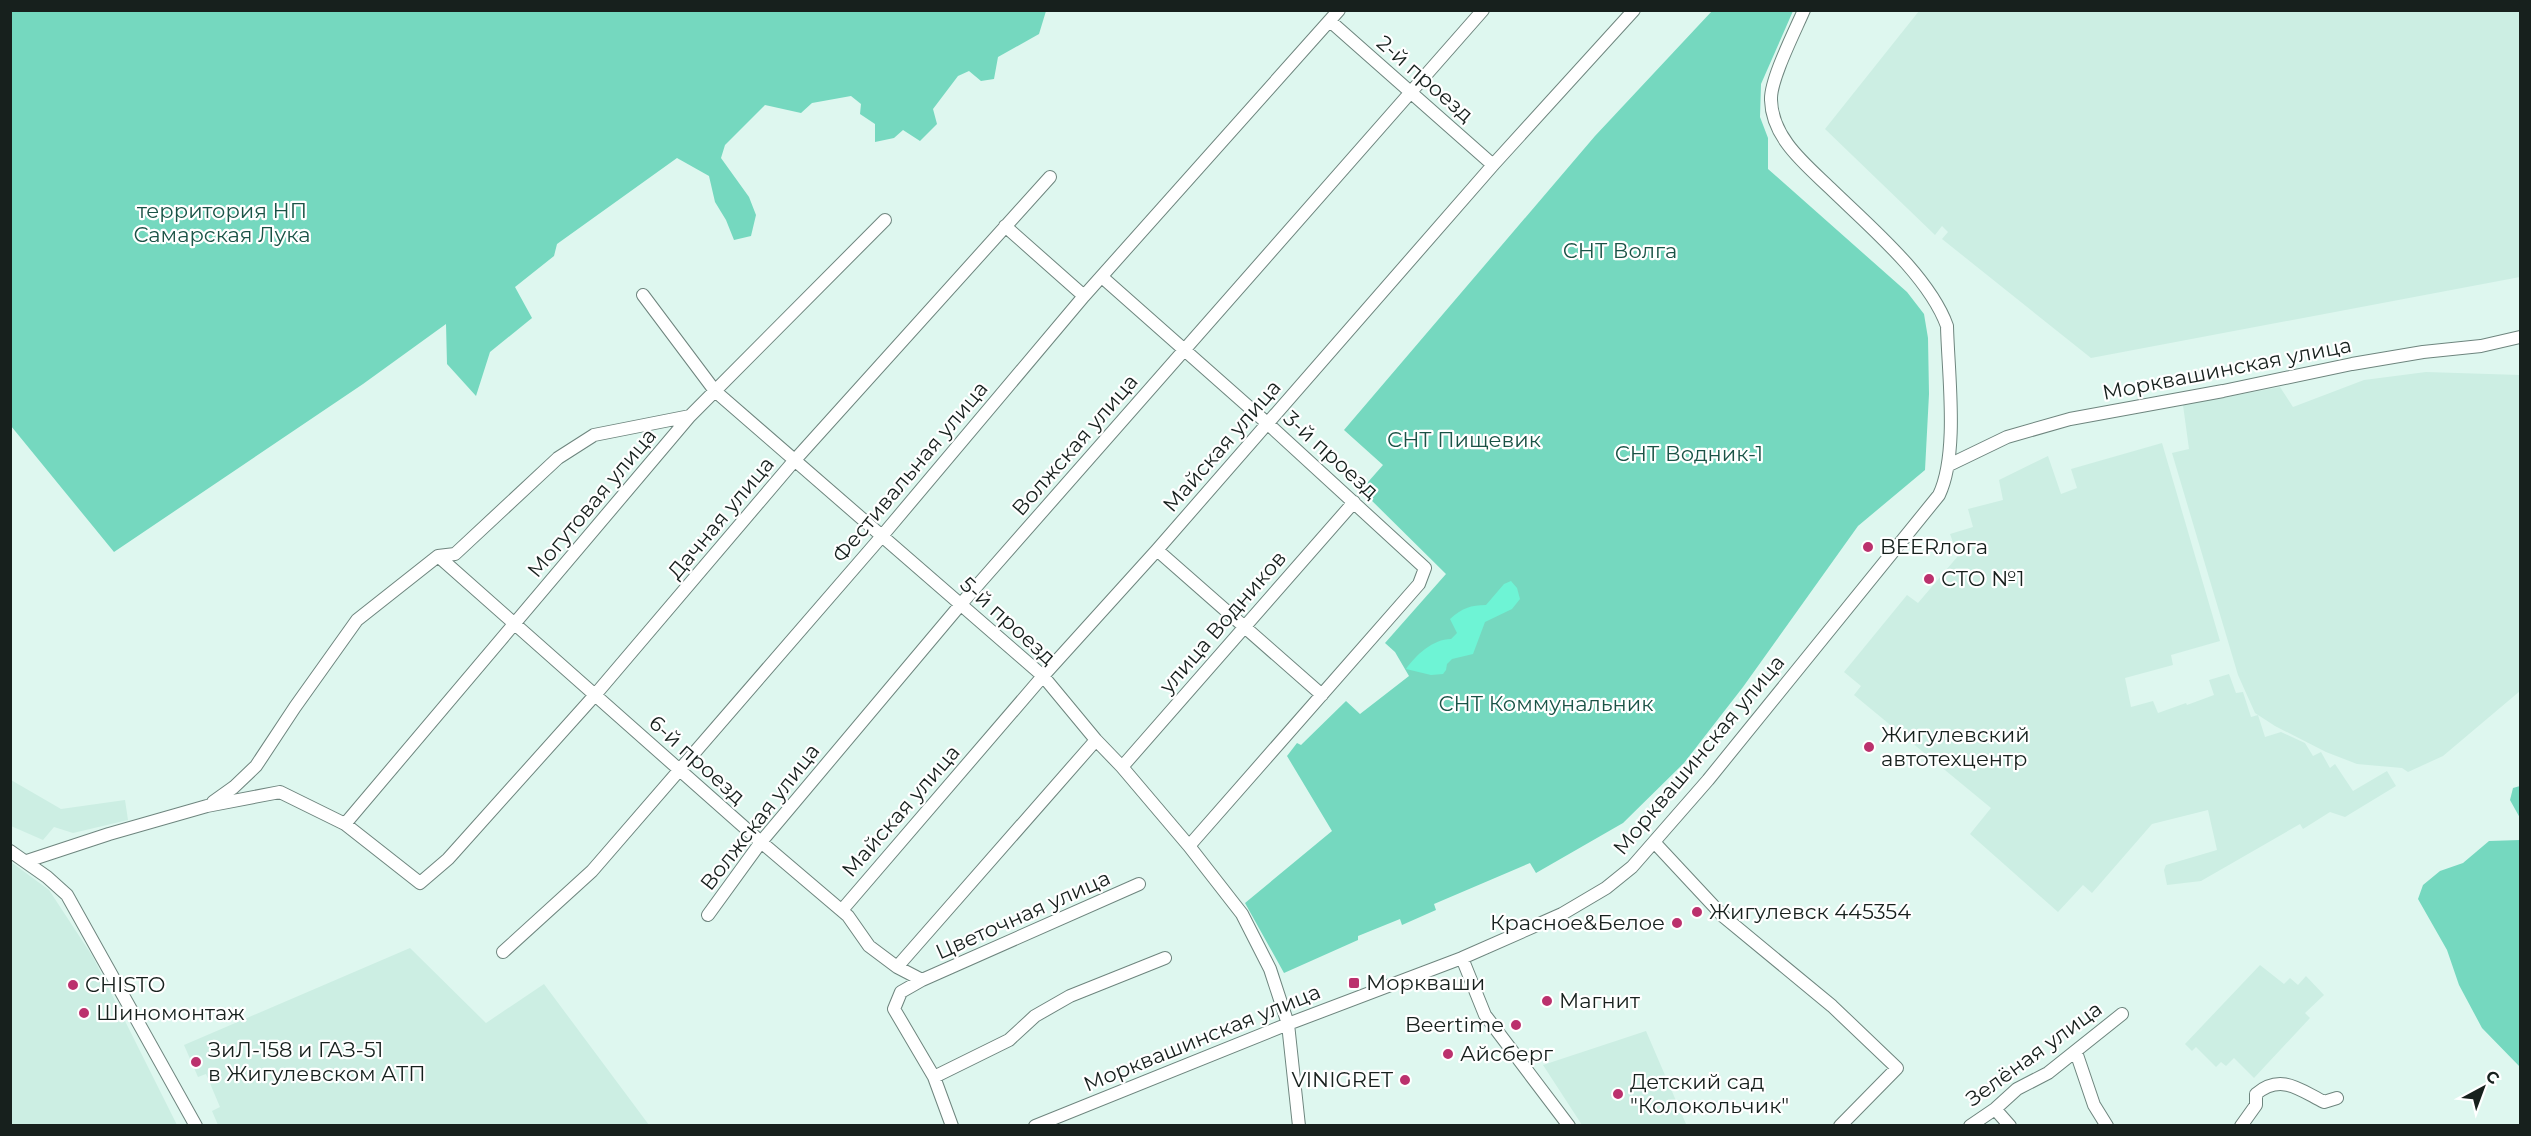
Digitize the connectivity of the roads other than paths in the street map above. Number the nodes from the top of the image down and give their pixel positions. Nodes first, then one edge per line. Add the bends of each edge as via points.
1 (1339, 10) edge
2 (1483, 10) edge
3 (1634, 10) edge
4 (1804, 10) edge
5 (1330, 21) junction
6 (1411, 92) junction
7 (1493, 165) junction
8 (1050, 177) dead end
9 (885, 220) dead end
10 (1005, 226) junction
11 (1102, 277) junction
12 (643, 295) dead end
13 (1084, 296) junction
14 (2520, 337) edge
15 (1184, 350) junction
16 (715, 392) junction
17 (690, 416) junction
18 (1267, 423) junction
19 (795, 461) junction
20 (1949, 465) junction
21 (1354, 502) junction
22 (882, 536) junction
23 (1157, 550) junction
24 (438, 556) junction
25 (961, 604) junction
26 (514, 626) junction
27 (1244, 627) junction
28 (1043, 676) junction
29 (1322, 695) junction
30 (595, 696) junction
31 (1095, 740) junction
32 (1122, 767) junction
33 (678, 769) junction
34 (207, 807) junction
35 (345, 824) junction
36 (761, 842) junction
37 (1654, 842) junction
38 (1189, 846) junction
39 (10, 851) edge
40 (27, 861) junction
41 (1139, 884) dead end
42 (842, 910) junction
43 (708, 915) dead end
44 (503, 952) dead end
45 (1165, 958) dead end
46 (1462, 958) junction
47 (897, 967) junction
48 (922, 980) junction
49 (2122, 1014) dead end
50 (1288, 1024) junction
51 (2076, 1052) junction
52 (934, 1077) junction
53 (2337, 1098) dead end
54 (1995, 1109) junction
55 (196, 1125) edge
56 (952, 1125) edge
57 (1035, 1125) edge
58 (1299, 1125) edge
59 (1569, 1125) edge
60 (1840, 1125) edge
61 (1970, 1125) edge
62 (2010, 1125) edge
63 (2107, 1125) edge
64 (2241, 1125) edge

1 - 5 street, Фестивальная улица
2 - 6 street, Волжская улица
3 - 7 street, Майская улица
4 - 20 street, Морквашинская улица via 1775,79 1770,99 1774,117 1781,136 1799,158 1892,249 1942,310 1947,326
5 - 6 street, 2-й проезд
5 - 11 street, Фестивальная улица
6 - 7 street, 2-й проезд
6 - 15 street, Волжская улица
7 - 18 street, Майская улица
8 - 10 street, Дачная улица
9 - 16 street, Могутовая улица
10 - 13 street
10 - 19 street, Дачная улица
11 - 13 street, Фестивальная улица
11 - 15 street, 3-й проезд
12 - 16 street, 5-й проезд
13 - 22 street, Фестивальная улица
14 - 20 street, Морквашинская улица via 2352,364 2070,419 2007,437
15 - 18 street, 3-й проезд
15 - 25 street, Волжская улица
16 - 17 street, Могутовая улица
16 - 19 street, 5-й проезд
17 - 24 street via 594,435 558,458 455,554
17 - 26 street, Могутовая улица
18 - 21 street, 3-й проезд
18 - 23 street, Майская улица
19 - 22 street, 5-й проезд
19 - 30 street, Дачная улица
20 - 37 street, Морквашинская улица via 1939,495
21 - 27 street, улица Водников
21 - 29 street, 3-й проезд via 1425,568 1419,584
22 - 25 street, 5-й проезд
22 - 33 street, Фестивальная улица
23 - 27 street
23 - 28 street, Майская улица
24 - 26 street, 6-й проезд
24 - 34 street via 357,620 256,766
25 - 28 street, 5-й проезд
25 - 36 street, Волжская улица
26 - 30 street, 6-й проезд
26 - 35 street, Могутовая улица
27 - 29 street
27 - 32 street, улица Водников
28 - 31 street, 5-й проезд
28 - 42 street, Майская улица
29 - 38 street
30 - 33 street, 6-й проезд
30 - 35 street, Дачная улица via 448,859 420,883
31 - 32 street, 5-й проезд
31 - 47 street
32 - 38 street, 5-й проезд
33 - 36 street, 6-й проезд
33 - 44 street, Фестивальная улица via 592,871
34 - 35 street via 280,792
34 - 40 street
36 - 42 street, 6-й проезд
36 - 43 street, Волжская улица
37 - 46 street, Морквашинская улица via 1632,867 1562,914
37 - 60 street via 1723,916 1832,1006 1897,1068
38 - 50 street, 5-й проезд via 1242,914 1269,969
39 - 40 street
40 - 55 street via 67,895
41 - 48 street, Цветочная улица
42 - 47 street, 6-й проезд via 869,946
45 - 52 street via 1070,996 1035,1016 1009,1040
46 - 50 street, Морквашинская улица
46 - 59 street via 1485,1015
47 - 48 street, 6-й проезд
48 - 52 street via 902,992 894,1010
49 - 51 street, Зелёная улица
50 - 57 street, Морквашинская улица
50 - 58 street, 5-й проезд
51 - 54 street, Зелёная улица via 2017,1089
51 - 63 street via 2094,1105
52 - 56 street
53 - 64 street via 2324,1102 2291,1084 2266,1085 2256,1094 2256,1105
54 - 61 street, Зелёная улица
54 - 62 street

